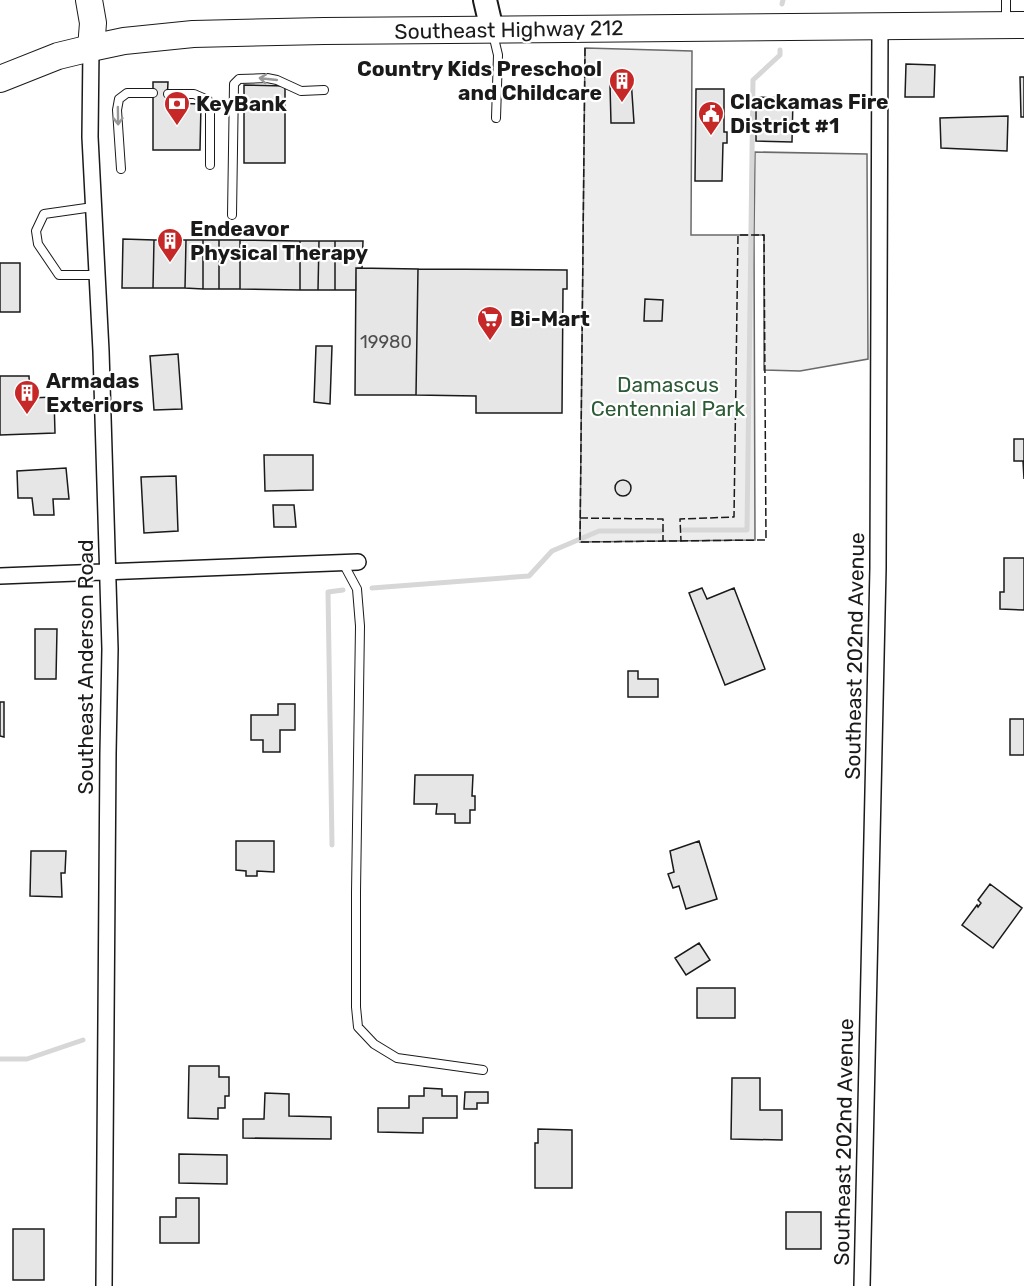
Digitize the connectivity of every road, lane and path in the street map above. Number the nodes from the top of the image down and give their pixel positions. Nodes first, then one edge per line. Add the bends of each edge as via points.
1 (89, 0) edge
2 (485, 0) edge
3 (1012, 17) edge
4 (880, 27) junction
5 (492, 30) junction
6 (91, 48) junction
7 (0, 79) edge
8 (324, 90) dead end
9 (153, 93) dead end
10 (168, 94) dead end
11 (496, 118) dead end
12 (210, 165) dead end
13 (121, 169) dead end
14 (93, 207) junction
15 (232, 215) dead end
16 (96, 275) junction
17 (350, 562) joint
18 (109, 572) junction
19 (0, 576) edge
20 (483, 1070) dead end
21 (104, 1286) edge
22 (862, 1286) edge

1 - 6 main road via 93,22
2 - 5 main road
3 - 4 main road, Southeast Highway 212
4 - 5 main road, Southeast Highway 212
4 - 22 street, Southeast 202nd Avenue via 878,568
5 - 6 main road, Southeast Highway 212 via 223,33 147,38
5 - 11 lane via 498,55
6 - 7 main road, Southeast Highway 212 via 58,56
6 - 14 street, Southeast Anderson Road
8 -> 15 lane via 301,91 267,78 239,79 234,84
9 -> 13 lane via 127,93 119,99
10 - 12 lane via 194,94 207,100
14 - 16 street, Southeast Anderson Road
14 - 16 lane via 44,214 36,231 38,244 59,275
16 - 18 street, Southeast Anderson Road
17 - 18 street
17 - 20 lane via 360,626 358,1027 374,1044 397,1058
18 - 19 street
18 - 21 street, Southeast Anderson Road

